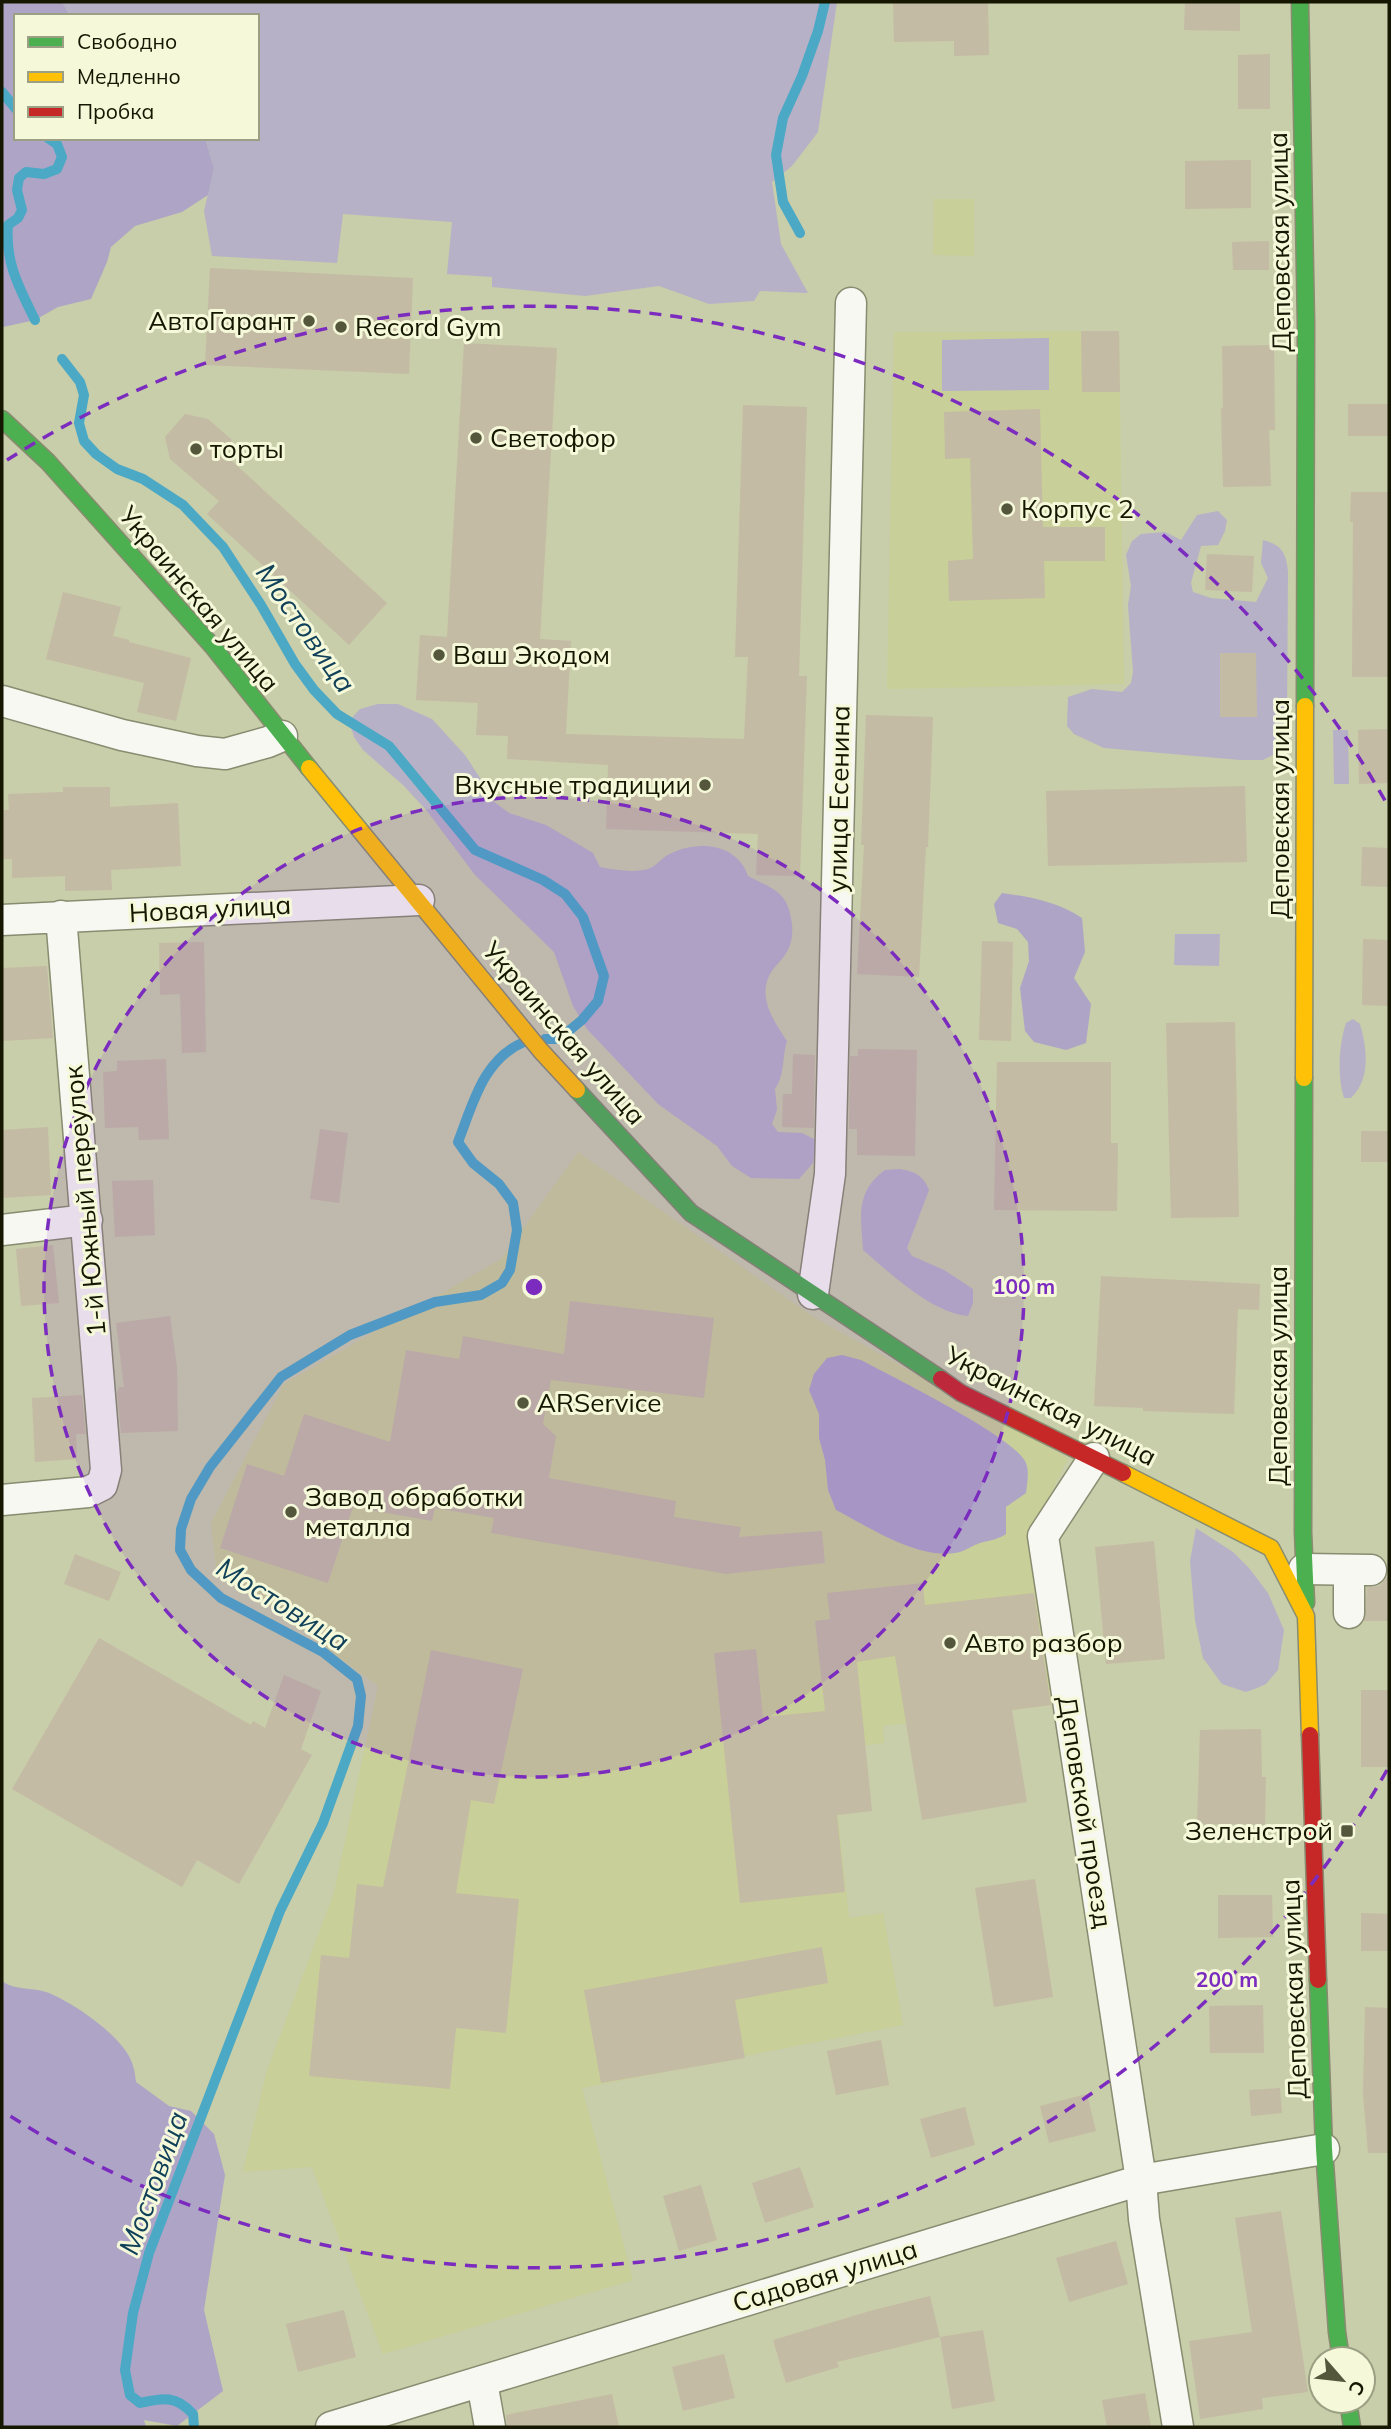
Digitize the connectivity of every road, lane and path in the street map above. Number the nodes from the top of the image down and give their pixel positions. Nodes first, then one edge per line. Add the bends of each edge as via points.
1 (1300, 2) edge
2 (851, 303) dead end
3 (2, 419) edge
4 (2, 701) edge
5 (282, 736) junction
6 (419, 900) junction
7 (61, 916) junction
8 (2, 919) edge
9 (87, 1220) junction
10 (2, 1230) edge
11 (813, 1294) junction
12 (1094, 1458) junction
13 (2, 1500) edge
14 (1219, 1520) joint
15 (1304, 1569) junction
16 (1349, 1614) dead end
17 (1306, 1616) junction
18 (1324, 2149) junction
19 (1140, 2180) junction
20 (1339, 2345) edge
21 (482, 2382) junction
22 (331, 2427) edge
23 (489, 2427) edge
24 (1178, 2427) edge

1 - 15 main road, Деповская улица via 1306,324
2 - 11 street, улица Есенина via 830,1174
3 - 5 main road, Украинская улица via 48,462 214,648
4 - 5 street via 197,751 225,754
5 - 6 main road, Украинская улица
6 - 7 street, Новая улица
6 - 11 main road, Украинская улица via 541,1051 691,1213
7 - 8 street, Новая улица
7 - 9 street, 1-й Южный переулок
9 - 10 street
9 - 13 street, 1-й Южный переулок via 106,1470 102,1485 88,1492
11 - 12 main road, Украинская улица via 961,1393
12 - 14 main road, Украинская улица
12 - 19 street, Деповской проезд via 1043,1536
14 - 17 main road, Деповская улица via 1271,1548
15 - 16 street via 1360,1570
15 - 17 main road, Деповская улица
17 - 18 main road, Деповская улица
18 - 19 street, Садовая улица
18 - 20 main road, Деповская улица
19 - 21 street, Садовая улица
19 - 24 street, Деповской проезд
21 - 22 street, Садовая улица
21 - 23 street

